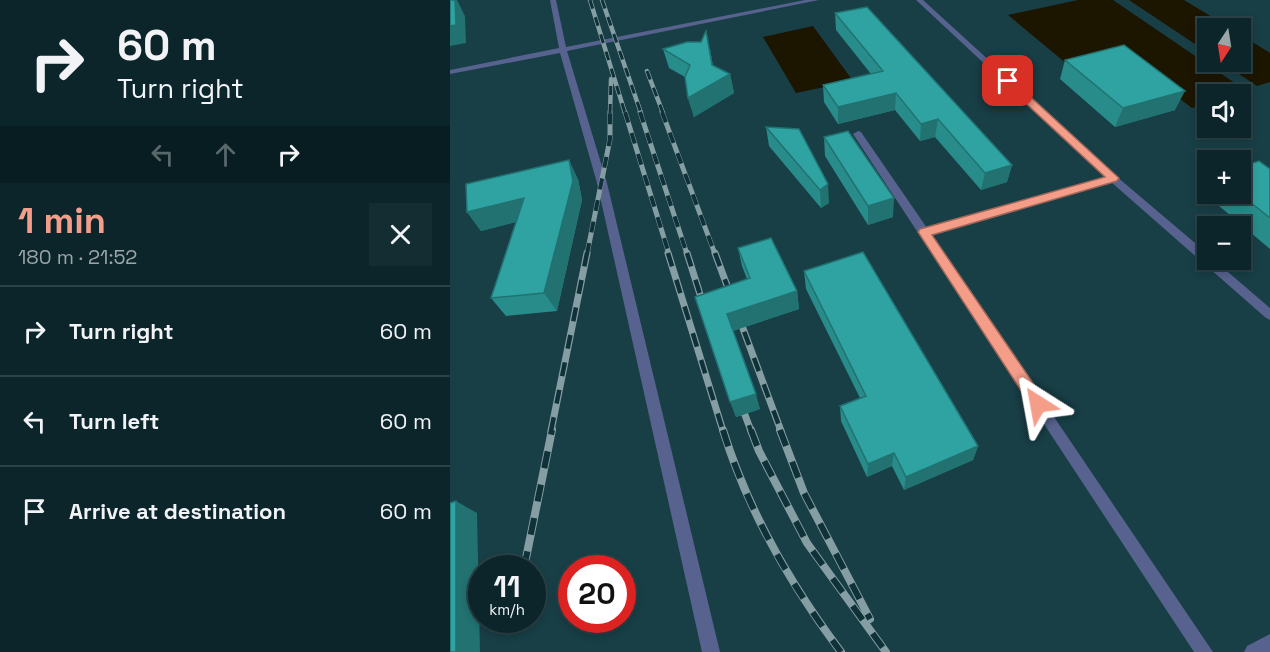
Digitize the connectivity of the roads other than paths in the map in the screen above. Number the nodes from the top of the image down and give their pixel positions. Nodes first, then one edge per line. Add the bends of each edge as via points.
1 (553, 0) edge
2 (816, 0) edge
3 (919, 0) edge
4 (563, 50) junction
5 (450, 72) edge
6 (858, 134) dead end
7 (1113, 178) junction
8 (924, 232) junction
9 (1270, 315) edge
10 (1270, 642) edge
11 (711, 652) edge
12 (1204, 652) edge
13 (1253, 652) edge

1 - 4 lane
2 - 4 lane
3 - 7 lane
4 - 5 lane
4 - 11 lane via 602,183
6 - 8 lane
7 - 8 lane
7 - 9 lane
8 - 12 lane
10 - 13 lane

